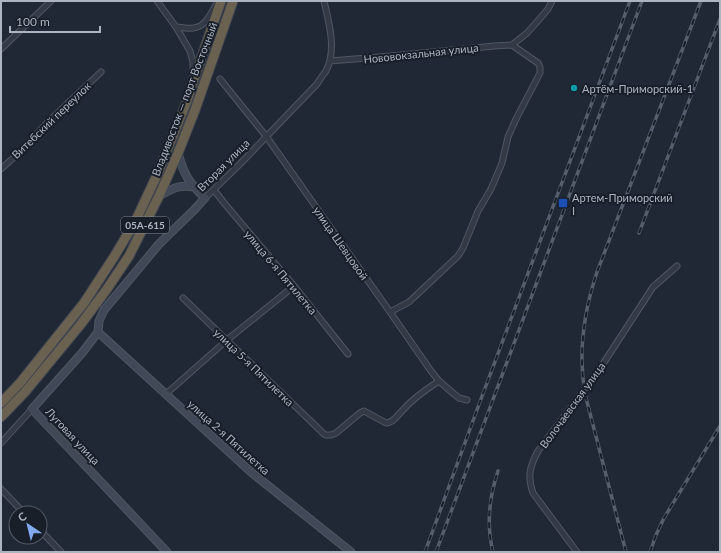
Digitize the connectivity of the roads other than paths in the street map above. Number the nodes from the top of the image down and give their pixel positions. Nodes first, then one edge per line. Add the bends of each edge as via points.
1 (51, 1) edge
2 (157, 1) edge
3 (218, 1) edge
4 (221, 1) edge
5 (233, 1) edge
6 (324, 1) edge
7 (552, 1) edge
8 (176, 27) junction
9 (512, 46) junction
10 (1, 49) edge
11 (330, 61) junction
12 (100, 72) dead end
13 (220, 79) dead end
14 (193, 82) junction
15 (266, 136) junction
16 (178, 153) junction
17 (1, 169) edge
18 (194, 187) junction
19 (214, 190) junction
20 (159, 196) junction
21 (206, 198) junction
22 (677, 266) dead end
23 (294, 286) junction
24 (183, 298) dead end
25 (390, 312) junction
26 (98, 332) junction
27 (227, 340) junction
28 (348, 354) dead end
29 (438, 381) junction
30 (166, 394) junction
31 (466, 400) dead end
32 (1, 403) edge
33 (32, 409) junction
34 (1, 416) edge
35 (1, 443) edge
36 (1, 489) edge
37 (16, 505) edge
38 (48, 538) edge
39 (61, 552) edge
40 (167, 552) edge
41 (351, 552) edge
42 (577, 552) edge

1 - 10 street
2 - 8 street
3 - 8 street via 203,25 194,28
4 - 14 highway, Владивосток — порт Восточный / 05А-615
5 - 16 highway, Владивосток — порт Восточный / 05А-615
6 - 11 street, Вторая улица via 332,45
7 - 9 street via 532,28
8 - 14 street via 190,51
9 - 11 street, Нововокзальная улица
9 - 25 street via 538,63 540,73 516,118 491,189 458,256 408,302
11 - 15 street, Вторая улица via 317,84
12 - 17 street, Витебский переулок
13 - 15 street, улица Шевцовой
14 - 32 highway, Владивосток — порт Восточный / 05А-615 via 157,175 136,220 114,257 73,318
15 - 19 street, Вторая улица
15 - 25 street, улица Шевцовой
16 - 18 main road via 184,172
16 - 20 highway, Владивосток — порт Восточный / 05А-615
18 - 20 main road via 178,186
18 - 21 main road
19 - 21 street, Вторая улица
19 - 23 street, улица 6-я Пятилетка
20 - 34 highway, Владивосток — порт Восточный / 05А-615 via 129,256 107,289 25,392
21 - 26 main road, Вторая улица via 159,244 104,310
22 - 42 street, Волочаевская улица via 653,287 532,462 529,473 533,493
23 - 27 street
23 - 28 street, улица 6-я Пятилетка
24 - 27 street, улица 5-я Пятилетка
25 - 29 street, улица Шевцовой
26 - 30 main road, улица 2-я Пятилетка
26 - 33 main road, Луговая улица
27 - 29 street, улица 5-я Пятилетка via 326,435 331,436 364,411 386,424 393,421 415,398
27 - 30 street
29 - 31 street, улица Шевцовой via 459,398
30 - 41 main road, улица 2-я Пятилетка via 251,472
33 - 35 street
33 - 40 main road, Луговая улица
36 - 37 street
38 - 39 street

